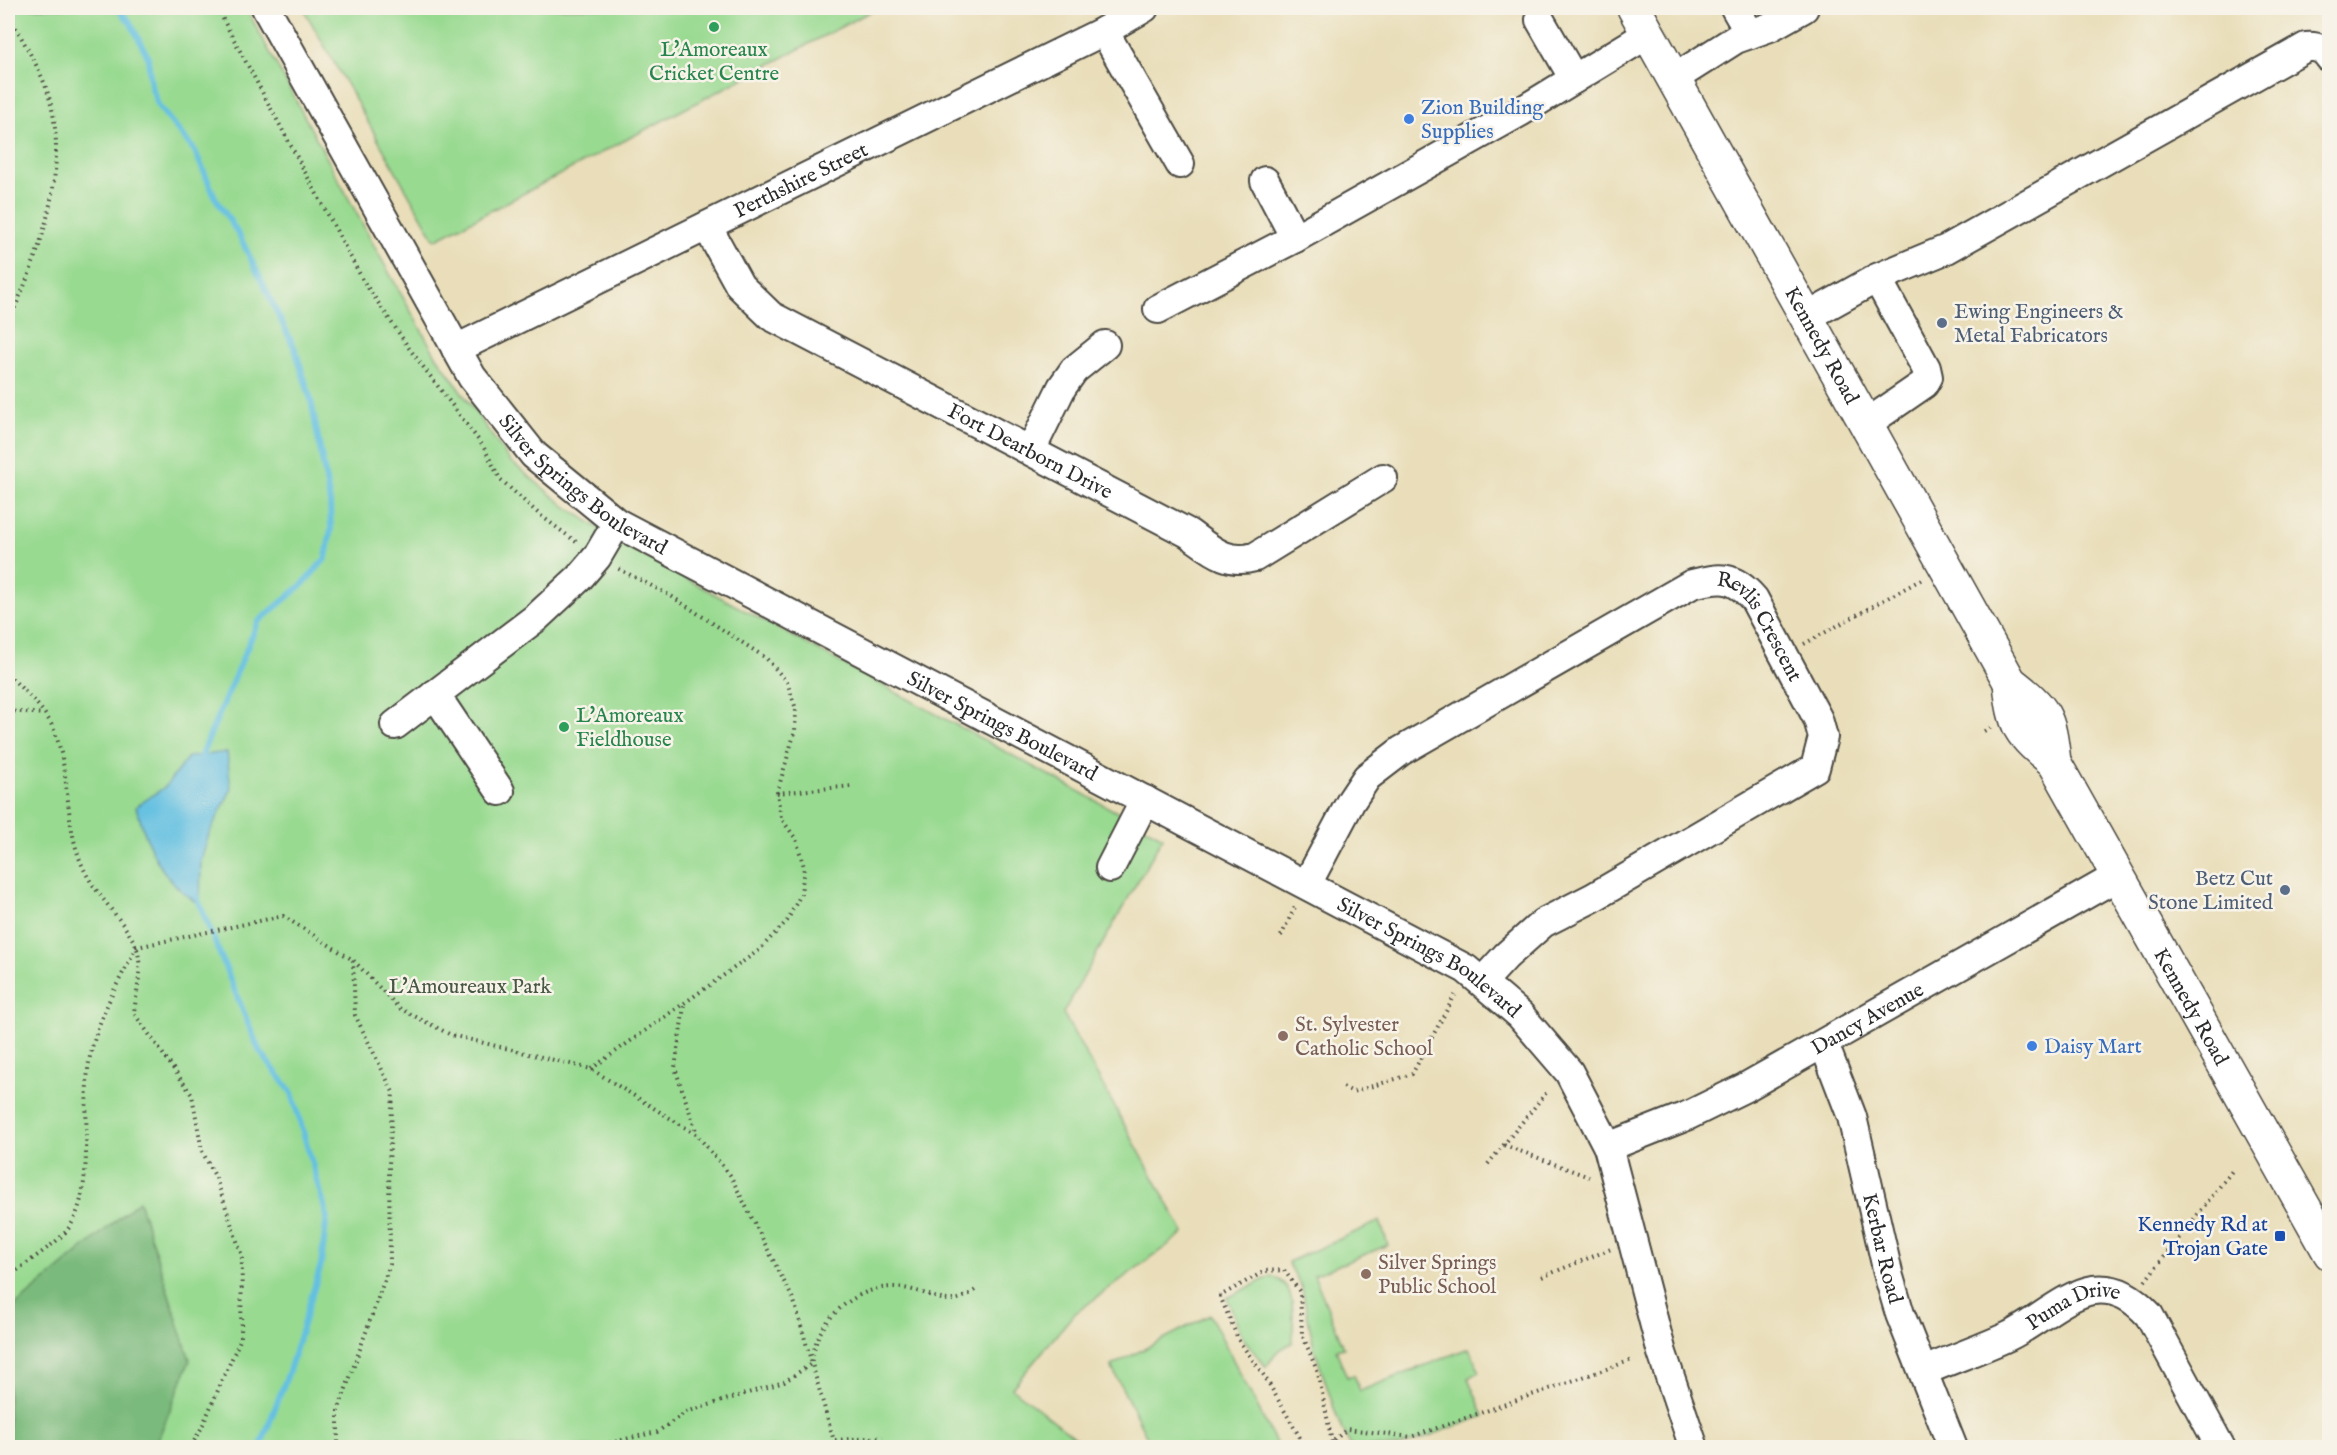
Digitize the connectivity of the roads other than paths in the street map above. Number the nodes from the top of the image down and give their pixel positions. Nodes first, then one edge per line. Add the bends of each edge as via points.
1 (266, 8) edge
2 (1144, 8) edge
3 (1735, 8) edge
4 (1804, 8) edge
5 (1539, 21) dead end
6 (1641, 21) edge
7 (1104, 31) junction
8 (1750, 34) junction
9 (2330, 58) edge
10 (1575, 79) junction
11 (1672, 79) junction
12 (1180, 164) dead end
13 (1265, 181) dead end
14 (707, 226) junction
15 (1295, 238) junction
16 (1877, 278) junction
17 (1158, 309) dead end
18 (1807, 317) junction
19 (1105, 345) dead end
20 (456, 349) junction
21 (1866, 424) junction
22 (1030, 450) junction
23 (1383, 478) dead end
24 (617, 523) junction
25 (435, 694) junction
26 (395, 725) dead end
27 (500, 791) dead end
28 (1145, 800) junction
29 (1110, 868) dead end
30 (2118, 876) junction
31 (1304, 890) junction
32 (1483, 981) junction
33 (1824, 1044) junction
34 (1608, 1147) junction
35 (2330, 1253) edge
36 (1924, 1371) junction
37 (1694, 1448) edge
38 (1953, 1448) edge
39 (2221, 1448) edge

1 - 20 street, Silver Springs Boulevard
2 - 7 street, Perthshire Street
3 - 8 street
4 - 8 street
5 - 10 street
6 - 10 street
6 - 11 main road, Kennedy Road
7 - 12 street
7 - 14 street, Perthshire Street
8 - 11 street
9 - 16 street via 2325,51 2306,47 1947,249
10 - 15 street
11 - 18 main road, Kennedy Road
13 - 15 street
14 - 20 street, Perthshire Street
14 - 22 street, Fort Dearborn Drive via 740,286 771,316
15 - 17 street
16 - 18 street
16 - 21 street via 1928,377 1924,384
18 - 21 main road, Kennedy Road
19 - 22 street via 1074,370
20 - 24 street, Silver Springs Boulevard via 472,377 534,454
21 - 30 main road, Kennedy Road via 2010,681 2013,716 2021,731 2054,762
22 - 23 street, Fort Dearborn Drive via 1188,533 1227,558 1240,561 1255,557
24 - 25 street via 579,578 537,616
24 - 28 street, Silver Springs Boulevard
25 - 26 street
25 - 27 street
28 - 29 street
28 - 31 street, Silver Springs Boulevard
30 - 33 street, Dancy Avenue
30 - 35 main road, Kennedy Road
31 - 32 street, Silver Springs Boulevard
31 - 32 street, Revlis Crescent via 1367,777 1420,739 1692,584 1715,579 1741,584 1754,599 1818,719 1823,737 1815,768 1543,923
32 - 34 street, Silver Springs Boulevard via 1520,1015 1569,1072
33 - 34 street, Dancy Avenue via 1698,1110
33 - 36 street, Kerbar Road via 1852,1117 1900,1314
34 - 37 street, Silver Springs Boulevard via 1664,1359
36 - 38 street, Kerbar Road
36 - 39 street, Puma Drive via 2010,1336 2092,1290 2115,1291 2133,1298 2149,1315

